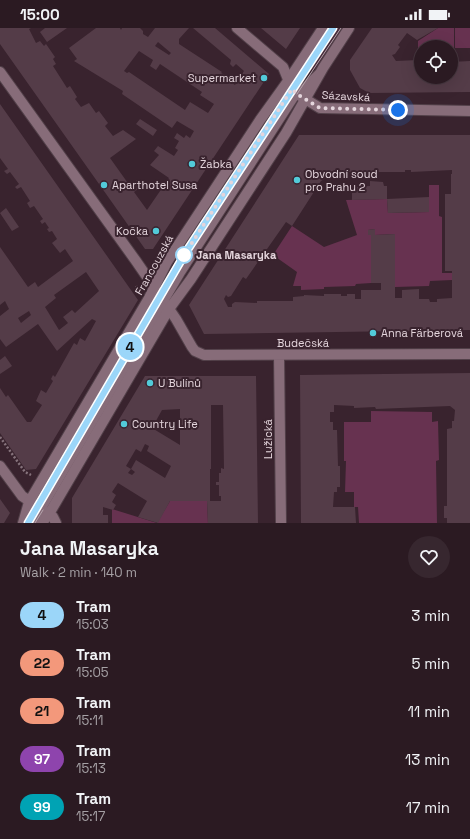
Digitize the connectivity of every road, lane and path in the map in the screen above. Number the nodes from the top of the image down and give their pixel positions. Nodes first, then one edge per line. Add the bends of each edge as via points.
1 (237, 28) edge
2 (323, 28) edge
3 (333, 28) edge
4 (349, 28) edge
5 (0, 72) edge
6 (295, 91) junction
7 (470, 112) edge
8 (162, 299) junction
9 (470, 354) edge
10 (279, 355) junction
11 (0, 437) edge
12 (0, 466) edge
13 (31, 475) dead end
14 (39, 508) junction
15 (23, 523) edge
16 (29, 523) edge
17 (34, 523) edge
18 (42, 523) edge
19 (56, 523) edge
20 (281, 523) edge

1 - 6 street via 283,68
2 - 6 street, Francouzská
3 - 6 lane
4 - 6 street, Francouzská via 323,68
5 - 8 street
6 - 7 street, Sázavská via 320,108
6 - 8 street, Francouzská via 286,133 195,272
6 - 8 street, Francouzská via 260,120 167,262
8 - 10 street, Budečská via 199,354
8 - 14 street, Francouzská
8 - 14 street, Francouzská
9 - 10 street, Budečská
10 - 20 street, Lužická
11 - 13 path via 25,472
12 - 14 street via 22,496
14 - 15 street, Francouzská
14 - 16 lane
14 - 17 lane
14 - 18 street, Francouzská
14 - 19 street via 53,517

